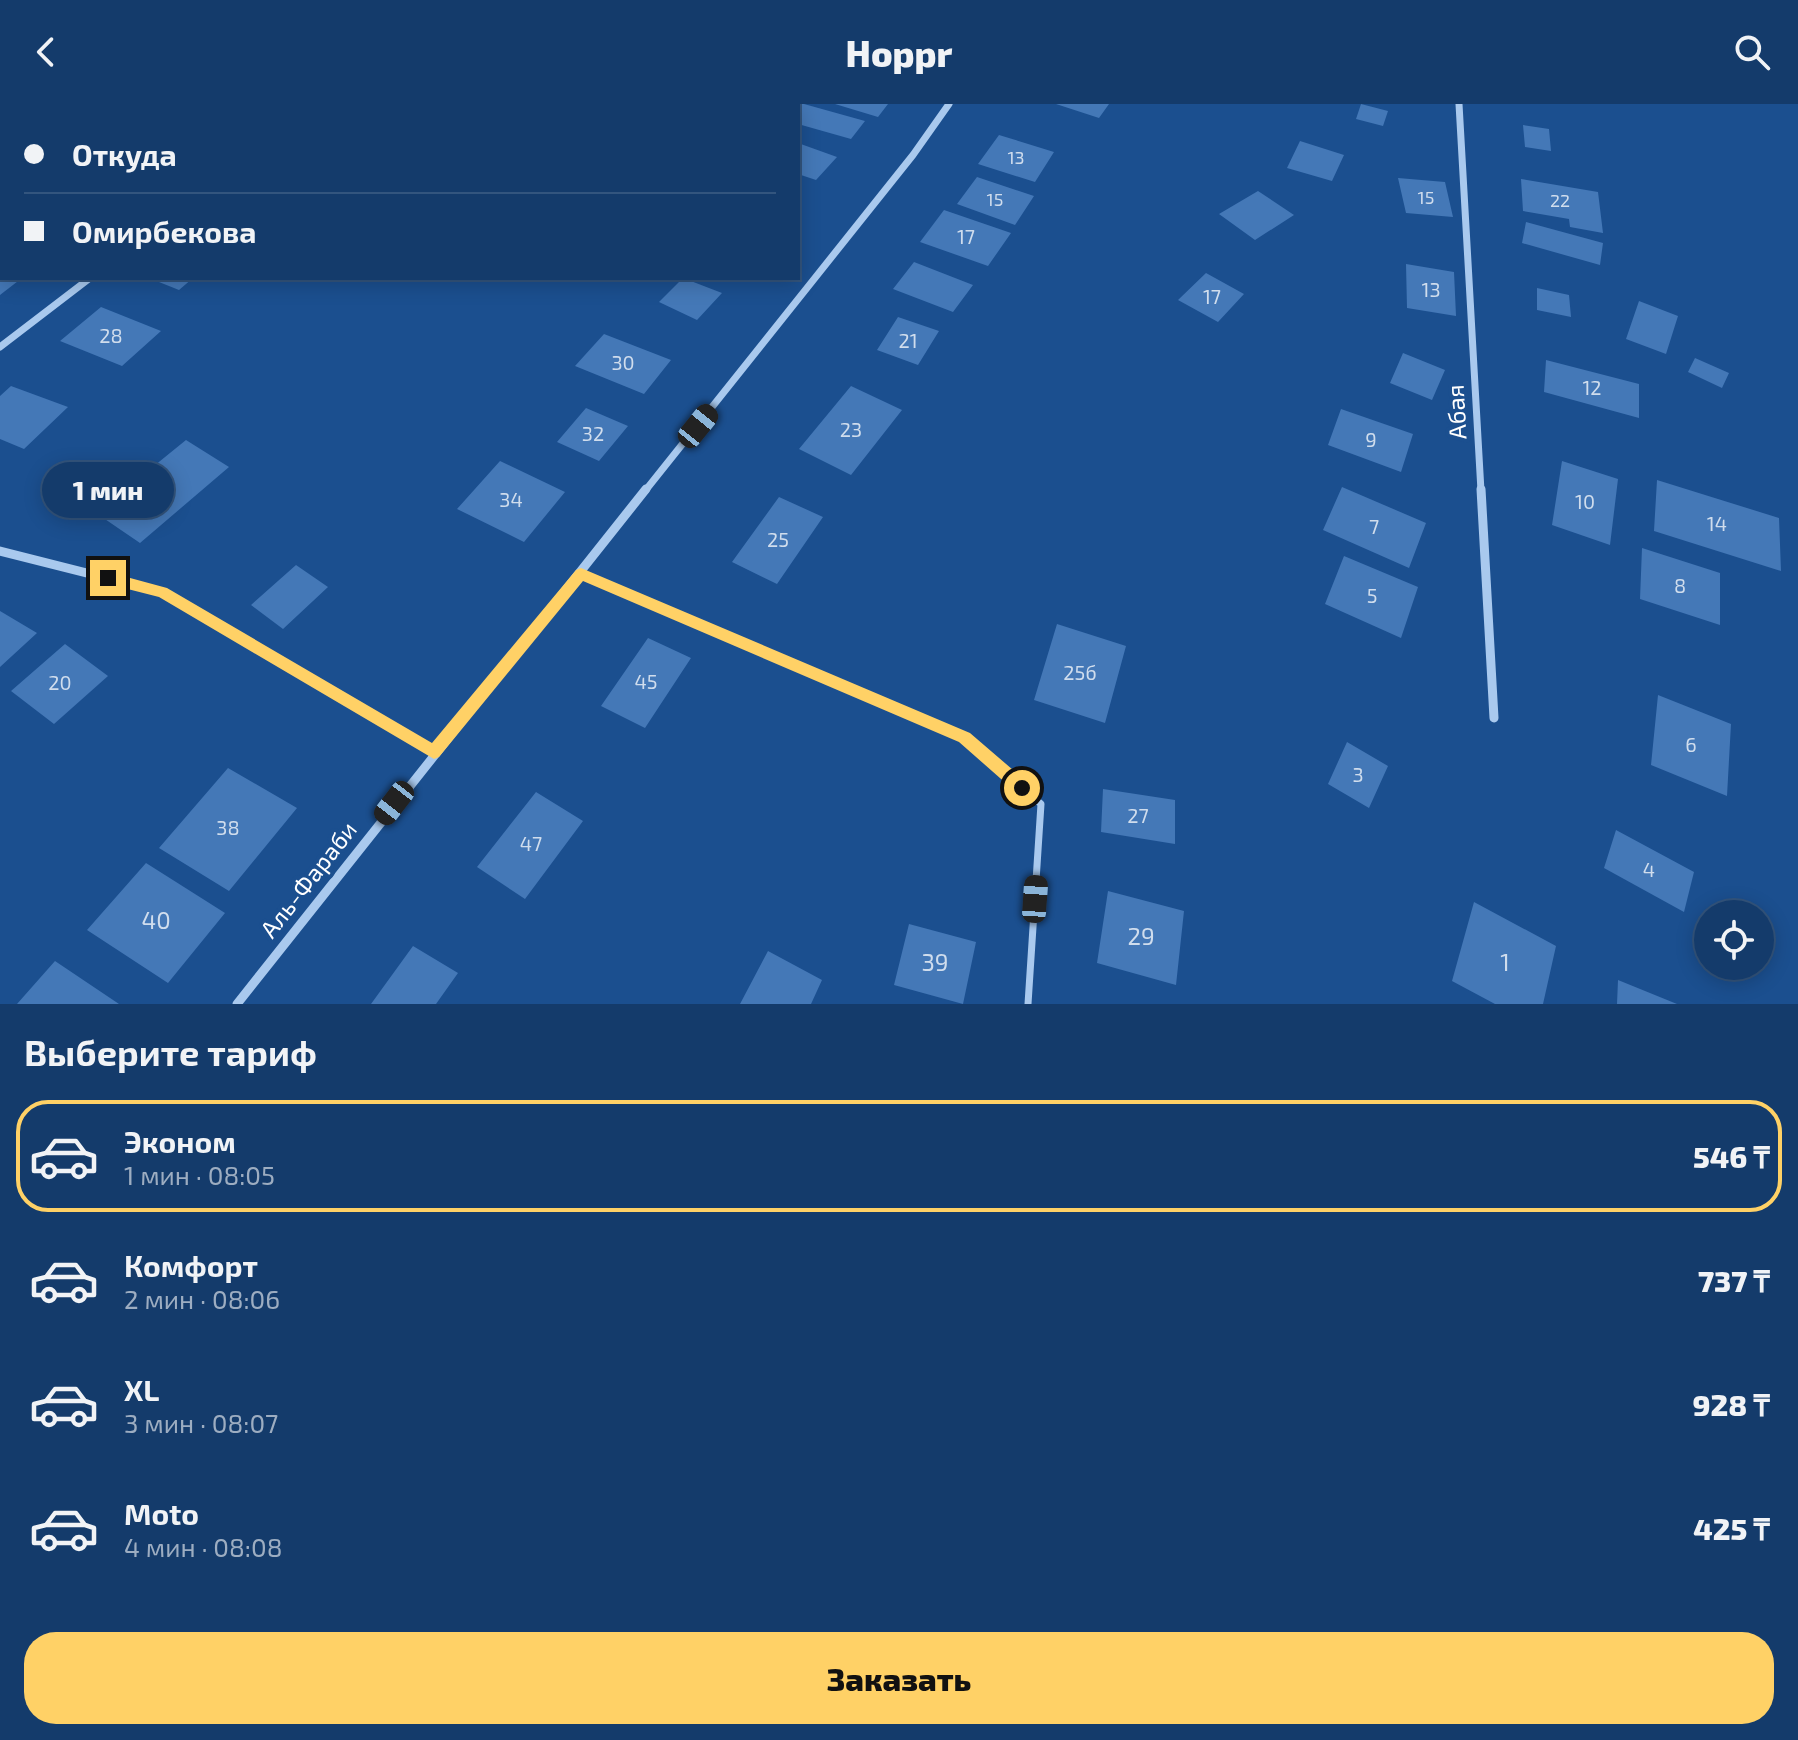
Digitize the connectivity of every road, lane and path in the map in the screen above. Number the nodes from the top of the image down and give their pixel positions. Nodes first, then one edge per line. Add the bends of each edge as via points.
1 (949, 104) edge
2 (1459, 104) edge
3 (87, 280) edge
4 (0, 347) edge
5 (0, 551) edge
6 (581, 574) junction
7 (1494, 718) dead end
8 (434, 752) junction
9 (237, 1004) edge
10 (1028, 1004) edge

1 - 6 street, Аль-Фараби
2 - 7 street, Абая
3 - 4 street
5 - 8 street via 162,592
6 - 8 street, Аль-Фараби
6 - 10 lane via 964,738 1041,804
8 - 9 street, Аль-Фараби

